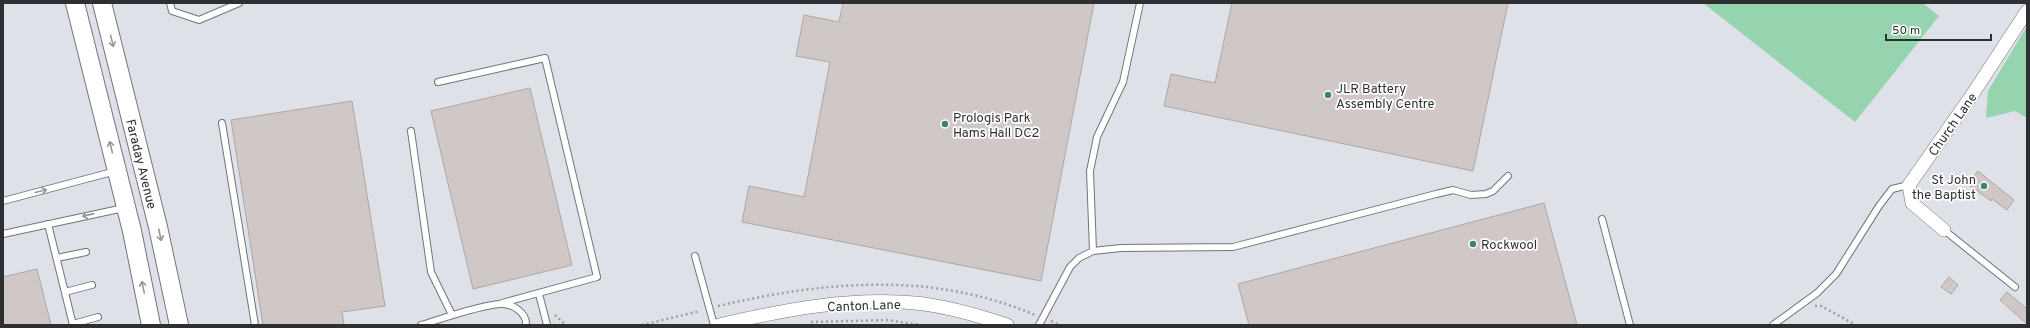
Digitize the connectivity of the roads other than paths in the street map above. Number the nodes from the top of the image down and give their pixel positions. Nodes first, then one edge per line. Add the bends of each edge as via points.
1 (75, 3) edge
2 (102, 3) edge
3 (170, 3) edge
4 (239, 3) edge
5 (1140, 3) edge
6 (2027, 11) edge
7 (438, 82) dead end
8 (222, 123) dead end
9 (411, 131) dead end
10 (117, 171) junction
11 (1508, 176) dead end
12 (1909, 185) junction
13 (3, 201) edge
14 (126, 208) junction
15 (1602, 219) dead end
16 (48, 224) junction
17 (1944, 230) joint
18 (3, 234) edge
19 (1093, 251) junction
20 (86, 252) dead end
21 (695, 256) dead end
22 (57, 258) junction
23 (92, 285) dead end
24 (2015, 287) dead end
25 (65, 292) junction
26 (539, 294) junction
27 (502, 303) junction
28 (452, 316) junction
29 (98, 317) dead end
30 (73, 325) edge
31 (151, 325) edge
32 (179, 325) edge
33 (255, 325) edge
34 (421, 325) edge
35 (526, 325) edge
36 (547, 325) edge
37 (714, 325) edge
38 (719, 325) edge
39 (1007, 325) edge
40 (1039, 325) edge
41 (1630, 325) edge
42 (1773, 325) edge

10 -> 1 street, Faraday Avenue
2 -> 32 street, Faraday Avenue via 158,227
3 - 4 lane via 172,11 200,20
5 - 19 lane via 1123,82 1098,138 1090,171
6 - 12 street, Church Lane
7 - 26 lane via 545,58 597,277
8 - 33 lane
9 - 28 lane via 431,272
13 -> 10 lane
10 - 14 street, Faraday Avenue
11 - 19 lane via 1493,191 1486,194 1471,195 1453,190 1233,247 1121,248
12 - 17 street via 1912,202
12 - 42 lane via 1892,189 1836,274 1817,294
14 -> 16 lane
31 -> 14 street, Faraday Avenue
15 - 41 lane
16 - 18 lane
16 - 22 lane
17 - 24 lane
19 - 40 lane via 1079,258 1070,267
20 - 22 lane
21 - 37 lane
22 - 25 lane
23 - 25 lane
25 - 30 lane
26 - 27 lane
26 - 36 lane
27 - 28 lane
27 - 35 lane via 518,309
28 - 34 lane
29 - 30 lane
38 - 39 street, Canton Lane via 813,306 869,303 915,303 965,312

